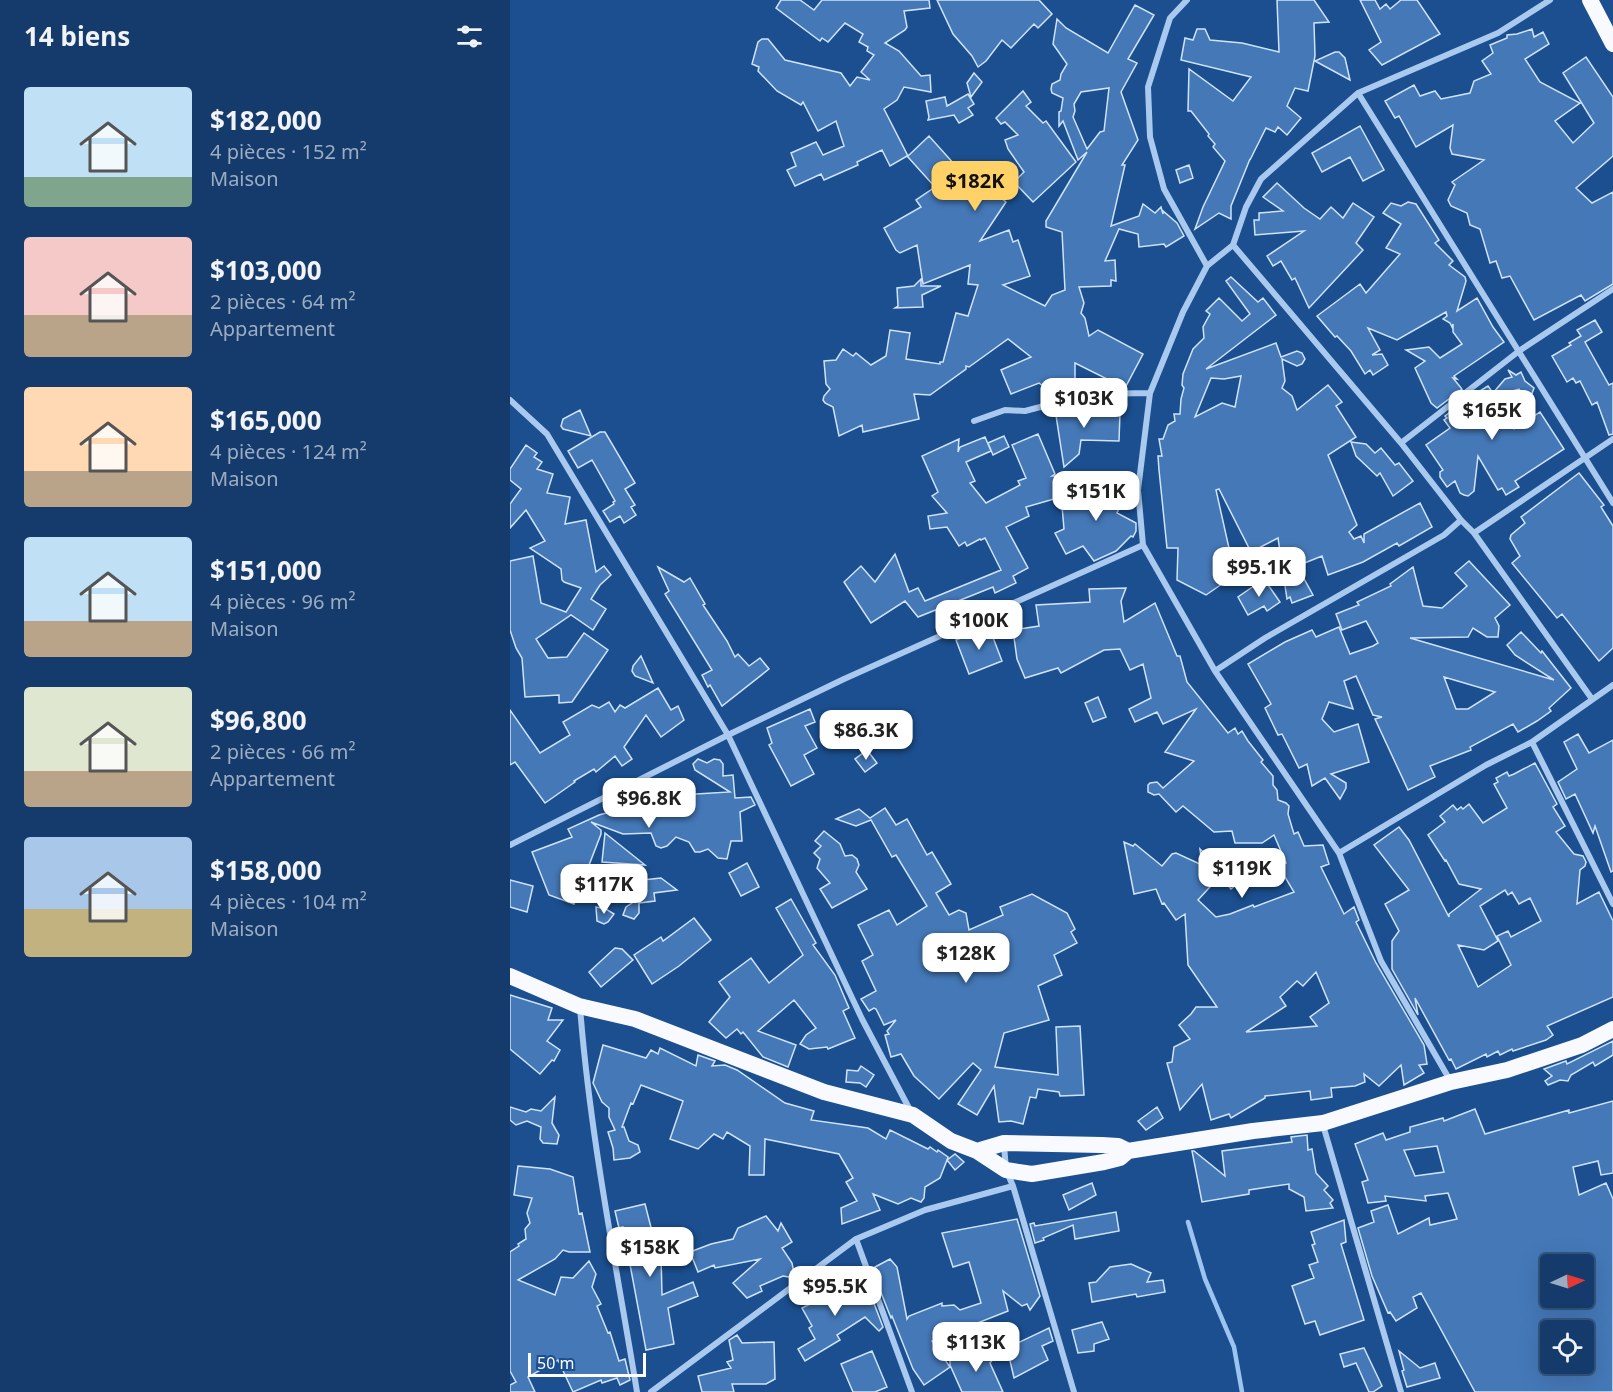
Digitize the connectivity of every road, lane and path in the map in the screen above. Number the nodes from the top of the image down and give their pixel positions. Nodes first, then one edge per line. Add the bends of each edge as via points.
1 (1187, 0) edge
2 (1550, 0) edge
3 (1590, 0) edge
4 (1613, 45) edge
5 (1358, 93) junction
6 (1233, 245) junction
7 (1208, 266) junction
8 (1613, 288) edge
9 (1519, 351) junction
10 (1150, 393) junction
11 (510, 400) edge
12 (974, 421) dead end
13 (1613, 439) edge
14 (1401, 442) junction
15 (1584, 458) junction
16 (1613, 503) edge
17 (1461, 520) junction
18 (1474, 533) junction
19 (1143, 545) junction
20 (1215, 671) junction
21 (1613, 685) edge
22 (1592, 699) junction
23 (728, 735) junction
24 (1532, 742) junction
25 (510, 845) edge
26 (1339, 853) junction
27 (1613, 904) edge
28 (510, 976) edge
29 (579, 1006) junction
30 (1613, 1029) edge
31 (1451, 1082) junction
32 (913, 1115) junction
33 (1323, 1123) junction
34 (1004, 1143) junction
35 (977, 1150) junction
36 (1128, 1151) junction
37 (1006, 1170) junction
38 (1013, 1186) junction
39 (856, 1239) junction
40 (637, 1392) edge
41 (651, 1392) edge
42 (912, 1392) edge
43 (1074, 1392) edge
44 (1401, 1392) edge

1 - 7 street via 1170,18 1148,87 1150,137 1164,189
2 - 5 street via 1498,33
3 - 4 highway
5 - 6 street via 1261,179
5 - 9 street
6 - 7 street
6 - 14 street
7 - 10 street via 1183,312
8 - 9 street
9 - 14 street
9 - 15 street
10 - 12 street via 1090,394 1025,411 1005,410
10 - 19 street via 1138,490
11 - 23 street via 547,434
13 - 15 street
14 - 17 street
15 - 16 street
15 - 18 street
17 - 18 street
17 - 20 street via 1444,536 1265,638
18 - 22 street
19 - 20 street
19 - 23 street
20 - 26 street
21 - 22 street
22 - 24 street
23 - 25 street
23 - 32 street via 861,1019
24 - 26 street
24 - 27 street
26 - 31 street via 1382,961
28 - 29 highway
29 - 32 highway via 635,1019 824,1092
29 - 40 street via 591,1113
30 - 31 highway via 1582,1045 1507,1071
31 - 33 highway
32 - 35 highway via 951,1141
33 - 36 highway
33 - 44 street
34 - 35 highway
34 - 36 highway via 1118,1146
34 - 37 street
35 - 37 highway
36 - 37 highway via 1120,1158 1104,1162 1032,1174
37 - 38 street
38 - 39 street via 925,1210
38 - 43 street
39 - 41 street
39 - 42 street

